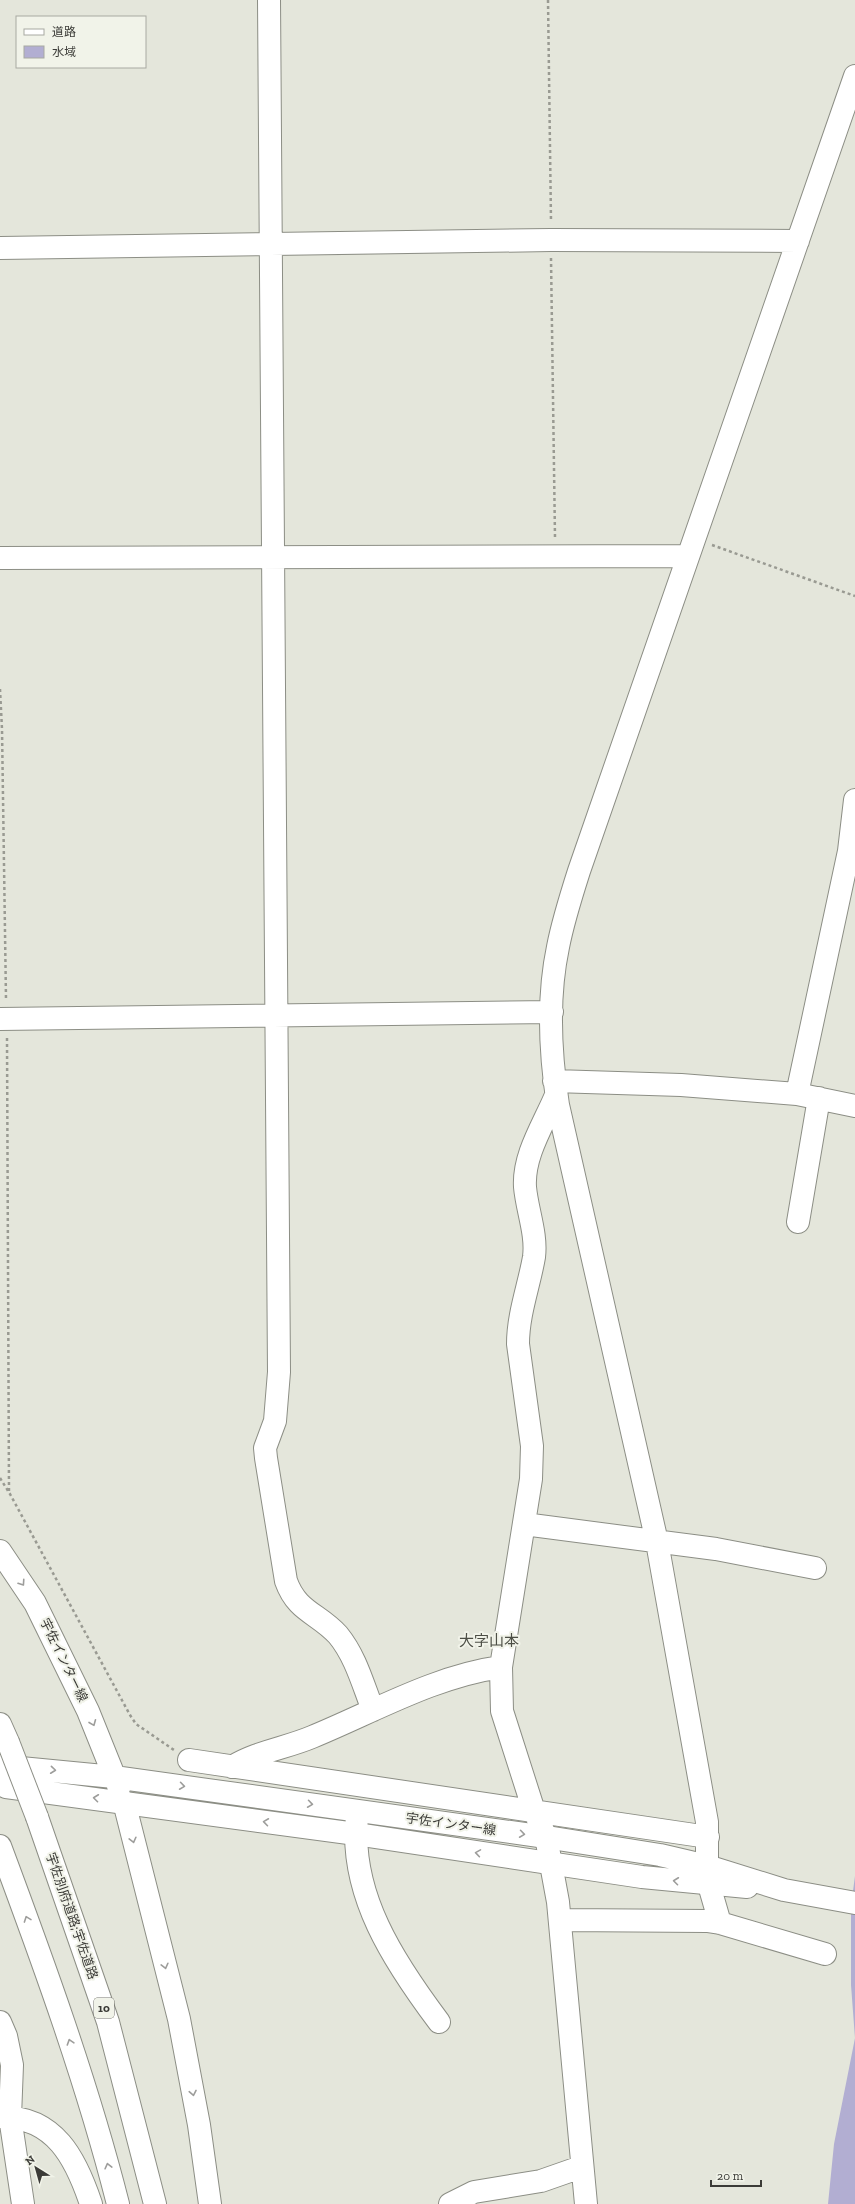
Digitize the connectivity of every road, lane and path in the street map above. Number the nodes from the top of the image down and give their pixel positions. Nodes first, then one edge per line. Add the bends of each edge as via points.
1 (269, 0) edge
2 (548, 0) edge
3 (855, 76) edge
4 (551, 240) junction
5 (798, 241) junction
6 (271, 244) junction
7 (0, 248) edge
8 (691, 548) junction
9 (273, 556) junction
10 (555, 556) junction
11 (0, 558) edge
12 (855, 596) edge
13 (0, 689) edge
14 (855, 800) edge
15 (552, 1012) junction
16 (276, 1015) junction
17 (3, 1019) edge
18 (555, 1088) junction
19 (797, 1094) junction
20 (819, 1098) junction
21 (855, 1106) edge
22 (798, 1222) dead end
23 (0, 1478) edge
24 (10, 1492) junction
25 (524, 1524) junction
26 (657, 1542) junction
27 (0, 1550) edge
28 (815, 1568) dead end
29 (501, 1667) junction
30 (373, 1710) junction
31 (4, 1733) edge
32 (189, 1760) joint
33 (0, 1766) edge
34 (232, 1767) junction
35 (114, 1777) junction
36 (0, 1784) edge
37 (363, 1786) junction
38 (124, 1802) junction
39 (358, 1811) junction
40 (534, 1811) junction
41 (356, 1834) junction
42 (546, 1837) junction
43 (708, 1837) junction
44 (0, 1846) edge
45 (551, 1864) junction
46 (708, 1876) junction
47 (855, 1903) edge
48 (561, 1920) junction
49 (720, 1923) junction
50 (825, 1954) dead end
51 (0, 2022) edge
52 (439, 2022) dead end
53 (5, 2117) edge
54 (581, 2168) junction
55 (23, 2204) edge
56 (91, 2204) edge
57 (118, 2204) edge
58 (155, 2204) edge
59 (210, 2204) edge
60 (450, 2204) edge
61 (586, 2204) edge

1 - 6 main road
2 - 4 path
3 - 5 main road
4 - 5 main road
4 - 6 main road
4 - 10 path
5 - 8 main road
6 - 7 main road
6 - 9 main road
8 - 10 main road
8 - 12 path
8 - 15 main road via 567,910 555,962
9 - 10 main road
9 - 11 main road
9 - 16 main road
13 - 17 path
14 - 19 main road via 850,851
15 - 16 main road
15 - 18 main road
16 - 17 main road
16 - 30 main road via 279,1377 275,1421 265,1448 266,1458 290,1592 294,1600 327,1625 346,1646 354,1659
17 - 24 path
18 - 19 main road via 681,1085
18 - 25 main road via 525,1173 534,1256 518,1330 519,1358 532,1459
18 - 26 main road
19 - 20 main road
20 - 21 main road
20 - 22 main road
23 - 24 path
24 - 32 path via 136,1724
25 - 26 main road
25 - 29 main road
26 - 28 main road via 751,1554
26 - 43 main road
27 -> 35 main road, 宇佐インター線 via 35,1602 88,1711
29 - 30 main road via 484,1669 444,1682
29 - 40 main road via 502,1711
30 - 34 main road
31 - 58 main road, 宇佐別府道路;宇佐道路 / 10, bridge via 37,1817 108,2022
32 - 34 main road
33 -> 35 main road, 宇佐インター線
34 - 37 main road
35 - 38 main road, 宇佐インター線
35 -> 39 main road, 宇佐インター線
38 -> 36 main road, 宇佐インター線 via 6,1787
37 - 39 main road
37 - 40 main road
41 -> 38 main road, 宇佐インター線
38 -> 59 main road via 179,2019 199,2124
39 - 41 main road
39 -> 42 main road, 宇佐インター線
40 - 42 main road
40 - 43 main road
45 -> 41 main road, 宇佐インター線
41 - 52 main road via 361,1882 378,1927 420,1997
42 - 45 main road
42 - 46 main road, 宇佐インター線 via 660,1855
43 - 46 main road
57 -> 44 main road via 100,2134 56,1998
46 -> 45 main road, 宇佐インター線
45 - 48 main road
46 - 47 main road, 宇佐インター線
46 - 49 main road
48 - 49 main road via 692,1920
48 - 54 main road
49 - 50 main road
51 - 53 main road via 10,2051 12,2066
53 - 55 main road
53 - 56 main road via 44,2127 60,2142 81,2175
54 - 60 main road via 542,2181 474,2192
54 - 61 main road

